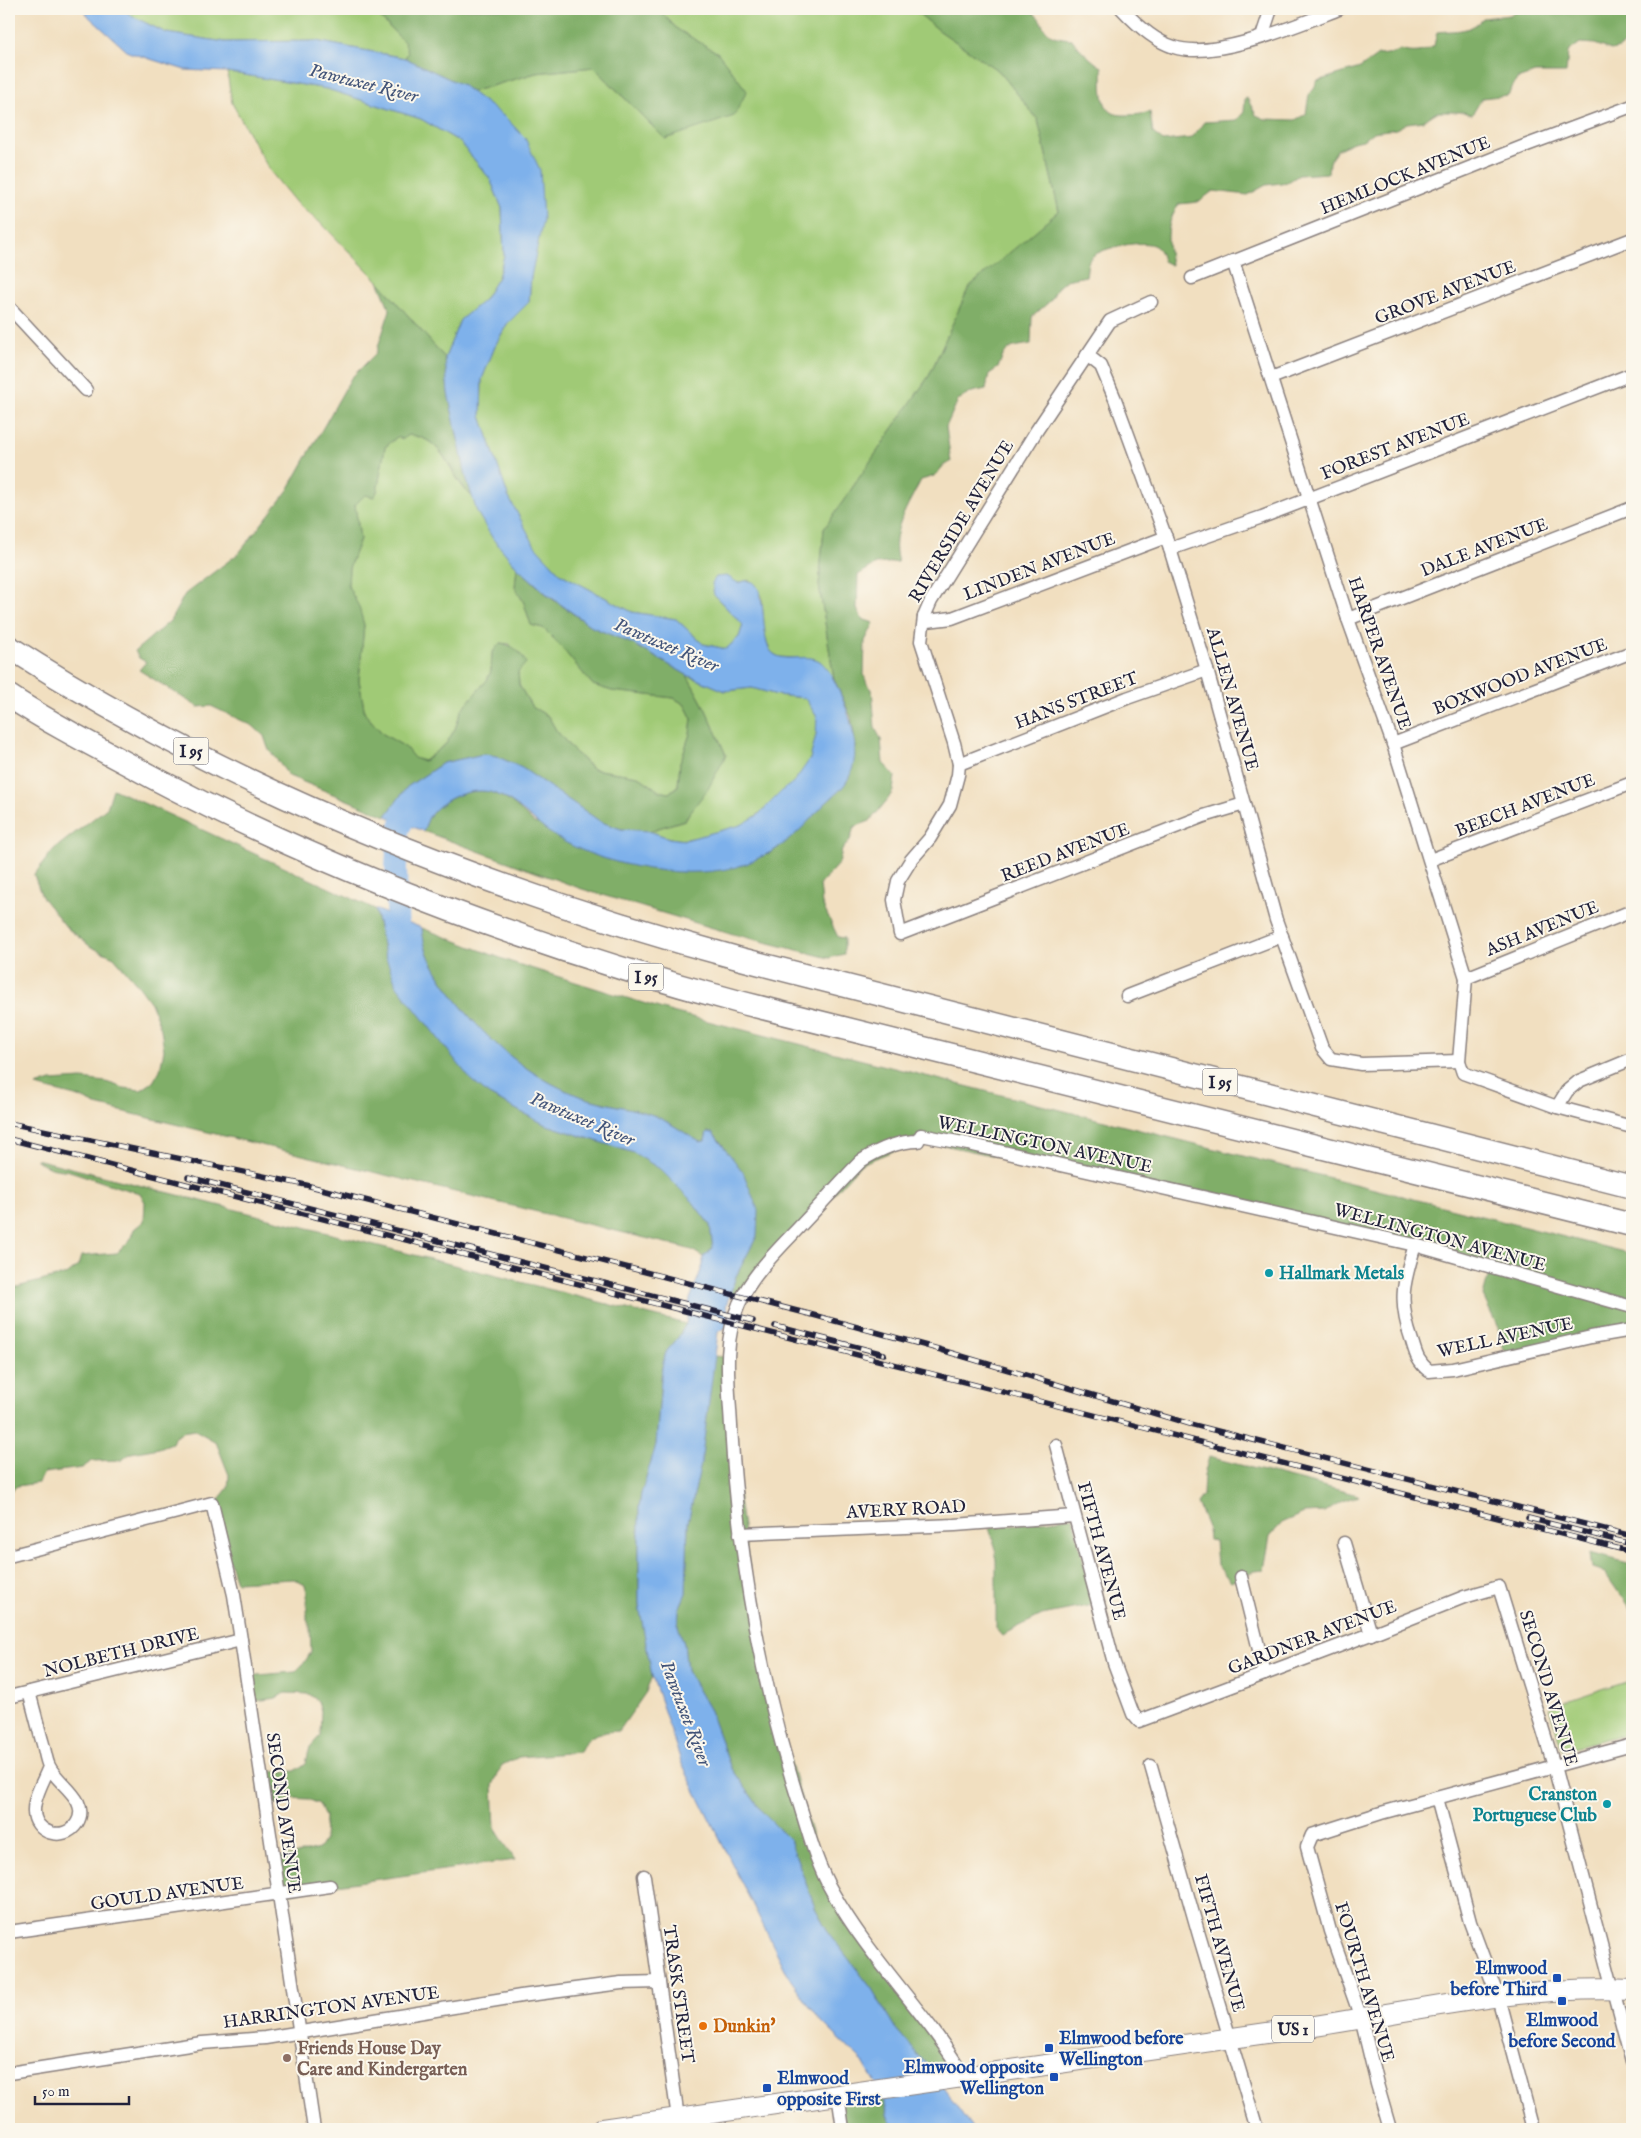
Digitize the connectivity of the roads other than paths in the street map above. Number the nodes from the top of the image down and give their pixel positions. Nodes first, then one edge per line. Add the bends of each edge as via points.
1 (1122, 9) edge
2 (1271, 9) edge
3 (1339, 9) edge
4 (1262, 36) junction
5 (1632, 106) edge
6 (1632, 239) edge
7 (1233, 261) junction
8 (1192, 278) dead end
9 (1151, 302) dead end
10 (9, 307) edge
11 (1087, 355) junction
12 (1632, 374) edge
13 (1272, 378) junction
14 (86, 390) dead end
15 (1310, 499) junction
16 (1632, 508) edge
17 (1168, 543) junction
18 (924, 617) junction
19 (1348, 619) junction
20 (9, 647) edge
21 (1632, 652) edge
22 (1207, 670) junction
23 (14, 700) edge
24 (1393, 744) junction
25 (959, 764) junction
26 (1632, 783) edge
27 (1244, 804) junction
28 (1430, 860) junction
29 (1632, 912) edge
30 (900, 934) joint
31 (1282, 936) junction
32 (1466, 978) junction
33 (1127, 996) dead end
34 (1632, 1058) edge
35 (1459, 1061) junction
36 (1557, 1107) junction
37 (1632, 1127) edge
38 (1632, 1187) edge
39 (1632, 1225) edge
40 (1415, 1245) junction
41 (1632, 1307) edge
42 (1632, 1330) edge
43 (1056, 1445) dead end
44 (1074, 1516) junction
45 (740, 1534) junction
46 (1344, 1543) dead end
47 (9, 1556) edge
48 (1241, 1577) dead end
49 (1499, 1587) joint
50 (1371, 1634) junction
51 (241, 1640) junction
52 (1265, 1674) junction
53 (29, 1692) junction
54 (9, 1697) edge
55 (1138, 1722) joint
56 (1632, 1745) edge
57 (1151, 1766) dead end
58 (1554, 1766) junction
59 (49, 1767) junction
60 (1437, 1798) junction
61 (644, 1876) dead end
62 (330, 1886) dead end
63 (279, 1894) junction
64 (9, 1932) edge
65 (659, 1982) junction
66 (1612, 1989) junction
67 (1632, 1990) edge
68 (1498, 1997) junction
69 (1361, 2018) junction
70 (299, 2032) junction
71 (1229, 2038) junction
72 (1632, 2062) edge
73 (9, 2073) edge
74 (959, 2077) junction
75 (838, 2094) junction
76 (678, 2118) junction
77 (314, 2129) edge
78 (602, 2129) edge
79 (843, 2129) edge
80 (1257, 2129) edge
81 (1390, 2129) edge
82 (1533, 2129) edge

1 - 4 street via 1136,24 1174,47 1193,51
2 - 4 street
3 - 4 street
5 - 7 street, HEMLOCK AVENUE
6 - 13 street, GROVE AVENUE
7 - 8 street, HEMLOCK AVENUE
7 - 13 street, HARPER AVENUE
9 - 11 street, RIVERSIDE AVENUE via 1110,321
10 - 14 street
11 - 17 street, ALLEN AVENUE via 1100,366 1116,399
11 - 18 street, RIVERSIDE AVENUE via 1037,430
12 - 15 street, FOREST AVENUE
13 - 15 street, HARPER AVENUE
15 - 17 street, FOREST AVENUE
15 - 19 street, HARPER AVENUE
16 - 19 street, DALE AVENUE
17 - 18 street, LINDEN AVENUE via 952,618 927,621
17 - 22 street, ALLEN AVENUE
18 - 25 street, RIVERSIDE AVENUE via 921,641
19 - 24 street, HARPER AVENUE
20 - 38 highway, I 95 via 194,752 318,811 426,857 545,900 684,944
21 - 24 street, BOXWOOD AVENUE
22 - 25 street, HANS STREET
22 - 27 street, ALLEN AVENUE
23 - 39 highway, I 95 via 184,794 308,854 423,900 612,966 686,988
24 - 28 street, HARPER AVENUE
25 - 30 street, RIVERSIDE AVENUE via 950,806 898,881 894,900
26 - 28 street, BEECH AVENUE
27 - 30 street, REED AVENUE via 1204,816
27 - 31 street, ALLEN AVENUE
28 - 32 street, HARPER AVENUE
29 - 32 street, ASH AVENUE
31 - 33 street
31 - 35 street, ALLEN AVENUE via 1322,1048 1331,1060 1361,1064
32 - 35 street, HARPER AVENUE
34 - 36 street via 1579,1081 1567,1090
35 - 36 street via 1463,1073
36 - 37 street
40 - 41 street, WELLINGTON AVENUE
40 - 42 street, WELL AVENUE via 1404,1280 1402,1301 1419,1363 1429,1370 1453,1369
40 - 45 street, WELLINGTON AVENUE via 921,1135 918,1141 875,1152 843,1179 765,1265 738,1306 730,1333 728,1356
43 - 44 street, FIFTH AVENUE
44 - 45 street, AVERY ROAD via 955,1525
44 - 55 street, FIFTH AVENUE via 1114,1663
45 - 74 street, WELLINGTON AVENUE via 751,1607 777,1733 821,1870 873,1953 932,2027
46 - 50 street
47 - 51 street, SECOND AVENUE via 212,1503
48 - 52 street
49 - 50 street, GARDNER AVENUE via 1464,1597
49 - 58 street, SECOND AVENUE
50 - 52 street, GARDNER AVENUE
51 - 53 street, NOLBETH DRIVE
51 - 63 street, SECOND AVENUE
52 - 55 street, GARDNER AVENUE
53 - 54 street, NOLBETH DRIVE
53 - 59 street
56 - 58 street
57 - 71 street, FIFTH AVENUE
58 - 60 street
58 - 66 street, SECOND AVENUE
59 - 59 street via 34,1808 34,1817 45,1832 63,1834 77,1823 80,1805
60 - 68 street via 1470,1922
60 - 69 street, FOURTH AVENUE via 1312,1835 1308,1844 1330,1931
61 - 65 street, TRASK STREET
62 - 63 street, GOULD AVENUE
63 - 64 street, GOULD AVENUE
63 - 70 street, SECOND AVENUE
65 - 70 street, HARRINGTON AVENUE via 521,1996
65 - 76 street, TRASK STREET
66 - 67 main road, US 1
66 - 68 main road, US 1 via 1542,1991
66 - 72 street, SECOND AVENUE
68 - 69 main road, US 1
68 - 82 street
69 - 71 main road, US 1
69 - 81 street, FOURTH AVENUE
70 - 73 street, HARRINGTON AVENUE via 202,2043
70 - 77 street, SECOND AVENUE
71 - 74 main road, US 1
71 - 80 street, FIFTH AVENUE
74 - 75 main road, US 1
75 - 76 main road, US 1
75 - 79 street
76 - 78 main road, US 1

